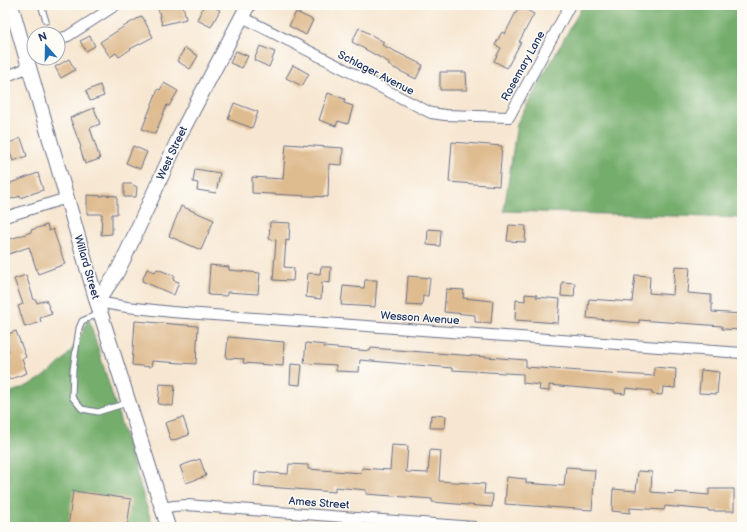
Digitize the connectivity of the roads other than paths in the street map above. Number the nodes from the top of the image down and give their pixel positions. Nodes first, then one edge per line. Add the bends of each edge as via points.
1 (11, 5) edge
2 (41, 5) edge
3 (116, 5) edge
4 (570, 5) edge
5 (245, 11) edge
6 (46, 21) dead end
7 (66, 37) edge
8 (26, 42) edge
9 (29, 68) joint
10 (5, 77) edge
11 (509, 117) joint
12 (67, 198) junction
13 (5, 217) edge
14 (99, 307) junction
15 (742, 353) edge
16 (129, 402) junction
17 (162, 508) junction
18 (168, 527) edge
19 (469, 527) edge
20 (474, 527) edge

1 - 8 main road, Willard Street
2 - 6 lane
3 - 7 street
4 - 11 street, Rosemary Lane
5 - 11 street, Schlager Avenue via 431,113
5 - 14 main road, West Street via 184,126
9 - 10 street
9 - 12 main road, Willard Street
12 - 13 street
12 - 14 main road, Willard Street
14 - 15 street, Wesson Avenue via 123,306 172,312
14 - 16 main road, Willard Street
14 - 16 lane via 82,321 79,328 72,397 82,409 98,412
16 - 17 main road, Willard Street
17 - 18 main road, Willard Street
17 - 19 street, Ames Street via 188,505
19 - 20 street, Ames Street

